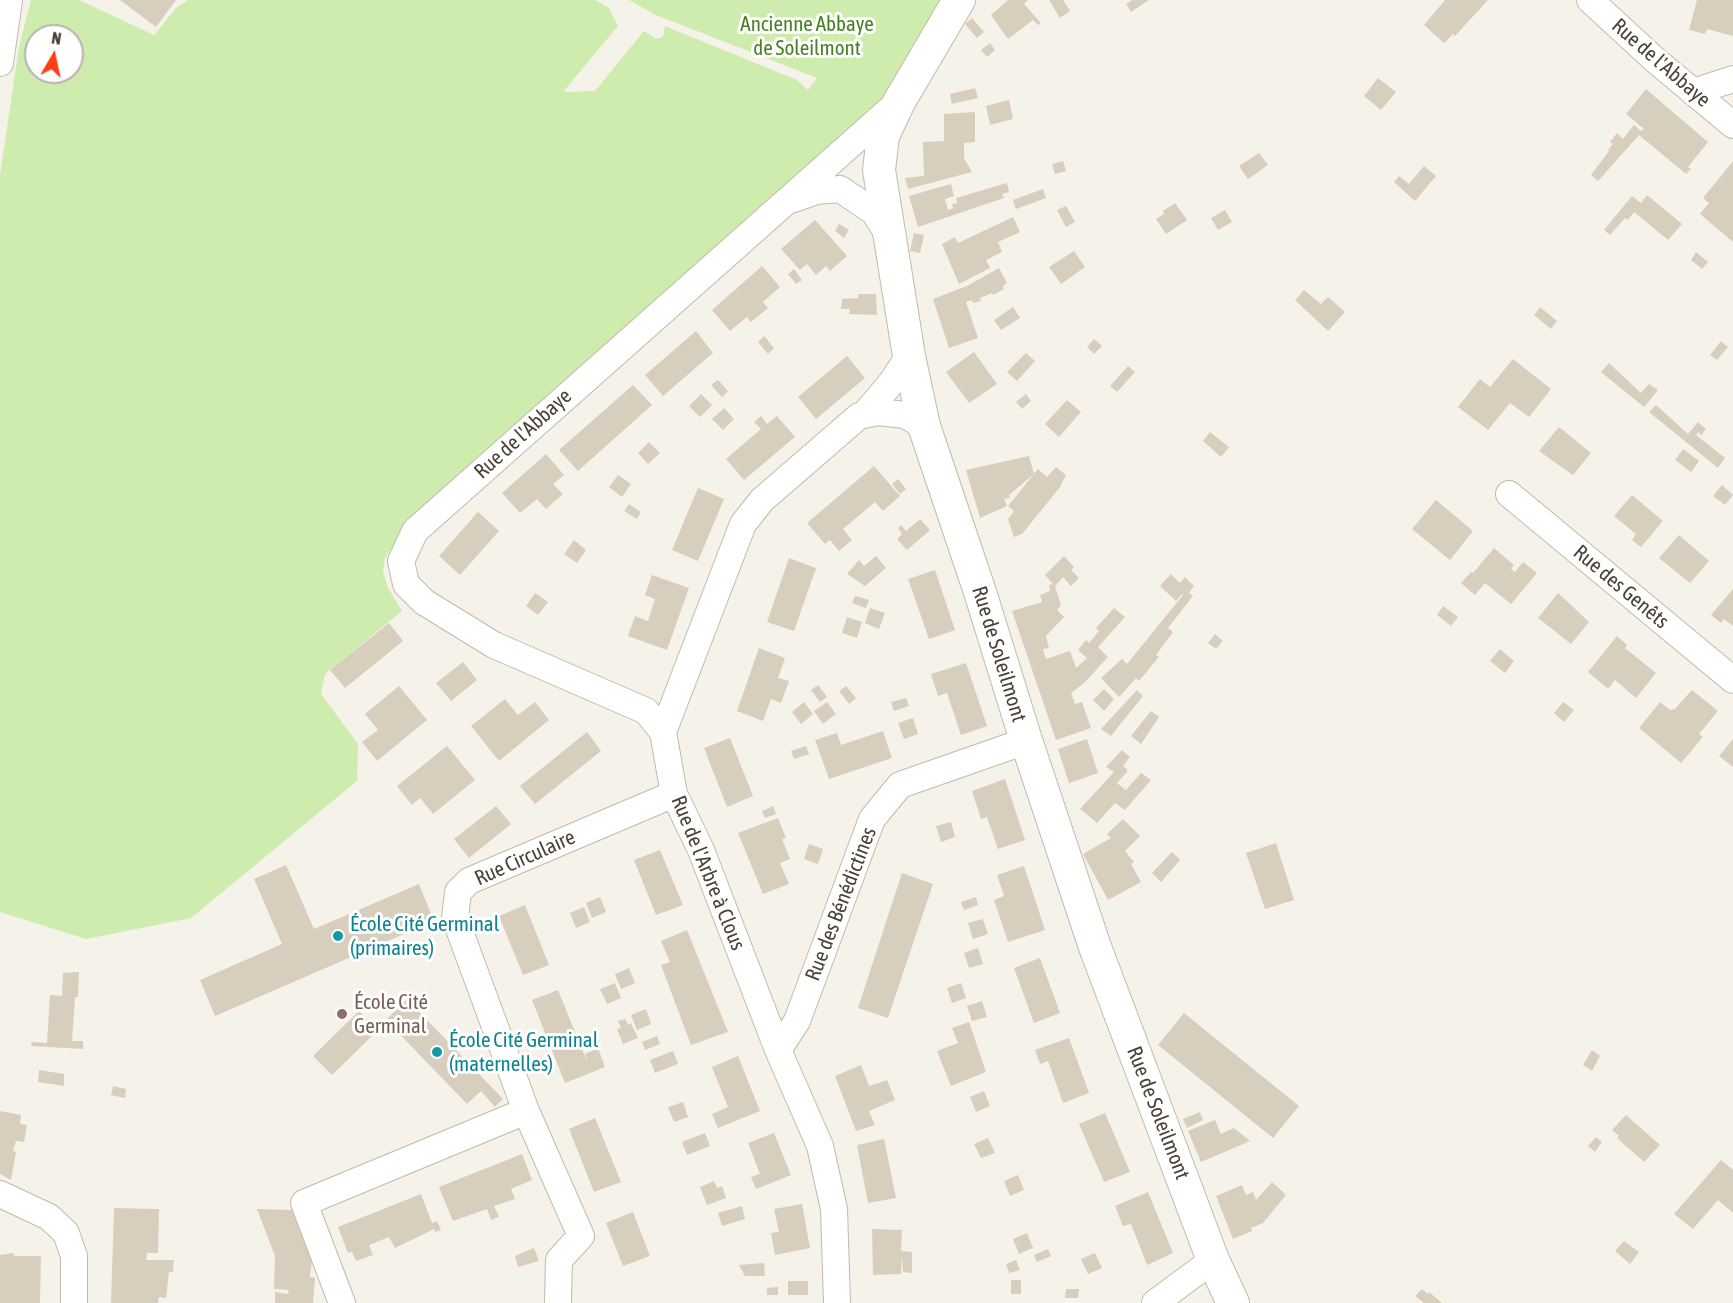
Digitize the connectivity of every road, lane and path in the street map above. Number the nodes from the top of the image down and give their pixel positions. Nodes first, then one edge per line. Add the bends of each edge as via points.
1 (9, 0) edge
2 (959, 0) edge
3 (1590, 0) edge
4 (0, 63) edge
5 (1733, 79) edge
6 (1693, 92) junction
7 (899, 102) junction
8 (1733, 125) edge
9 (785, 203) junction
10 (888, 234) junction
11 (909, 356) junction
12 (864, 415) junction
13 (924, 426) junction
14 (1509, 494) dead end
15 (1733, 681) edge
16 (663, 732) junction
17 (1026, 741) junction
18 (674, 794) junction
19 (778, 1050) junction
20 (526, 1111) junction
21 (0, 1194) edge
22 (1213, 1260) junction
23 (74, 1303) edge
24 (342, 1303) edge
25 (558, 1303) edge
26 (837, 1303) edge
27 (1155, 1303) edge
28 (1233, 1303) edge

1 - 4 street
2 - 7 street, Rue de Soleilmont
3 - 6 street, Rue de l'Abbaye
5 - 6 street
6 - 8 street, Rue de l'Abbaye
7 - 9 street, Rue de l'Abbaye
7 - 10 street, Rue de Soleilmont via 883,136 879,170
9 - 10 street via 816,191 840,189 874,212
9 - 16 street, Rue de l'Abbaye via 415,531 401,561 406,584 424,602 494,645 646,711
10 - 11 street, Rue de Soleilmont
11 - 12 street
11 - 13 street, Rue de Soleilmont
12 - 13 street via 878,412 905,416
12 - 16 street via 762,500 743,524
13 - 17 street, Rue de Soleilmont
14 - 15 street, Rue des Genêts
16 - 18 street, Rue de l'Arbre à Clous
17 - 19 street, Rue des Bénédictines via 900,785 872,819 797,1021
17 - 22 street, Rue de Soleilmont via 1095,947
18 - 19 street, Rue de l'Arbre à Clous via 701,850
18 - 20 street, Rue Circulaire via 469,881 458,892 454,918
19 - 26 street, Rue de l'Arbre à Clous via 820,1146 834,1209
20 - 24 street via 304,1203
20 - 25 street, Rue Circulaire via 580,1236 559,1260
21 - 23 street via 49,1217 66,1233 74,1256
22 - 27 street
22 - 28 street, Rue de Soleilmont

